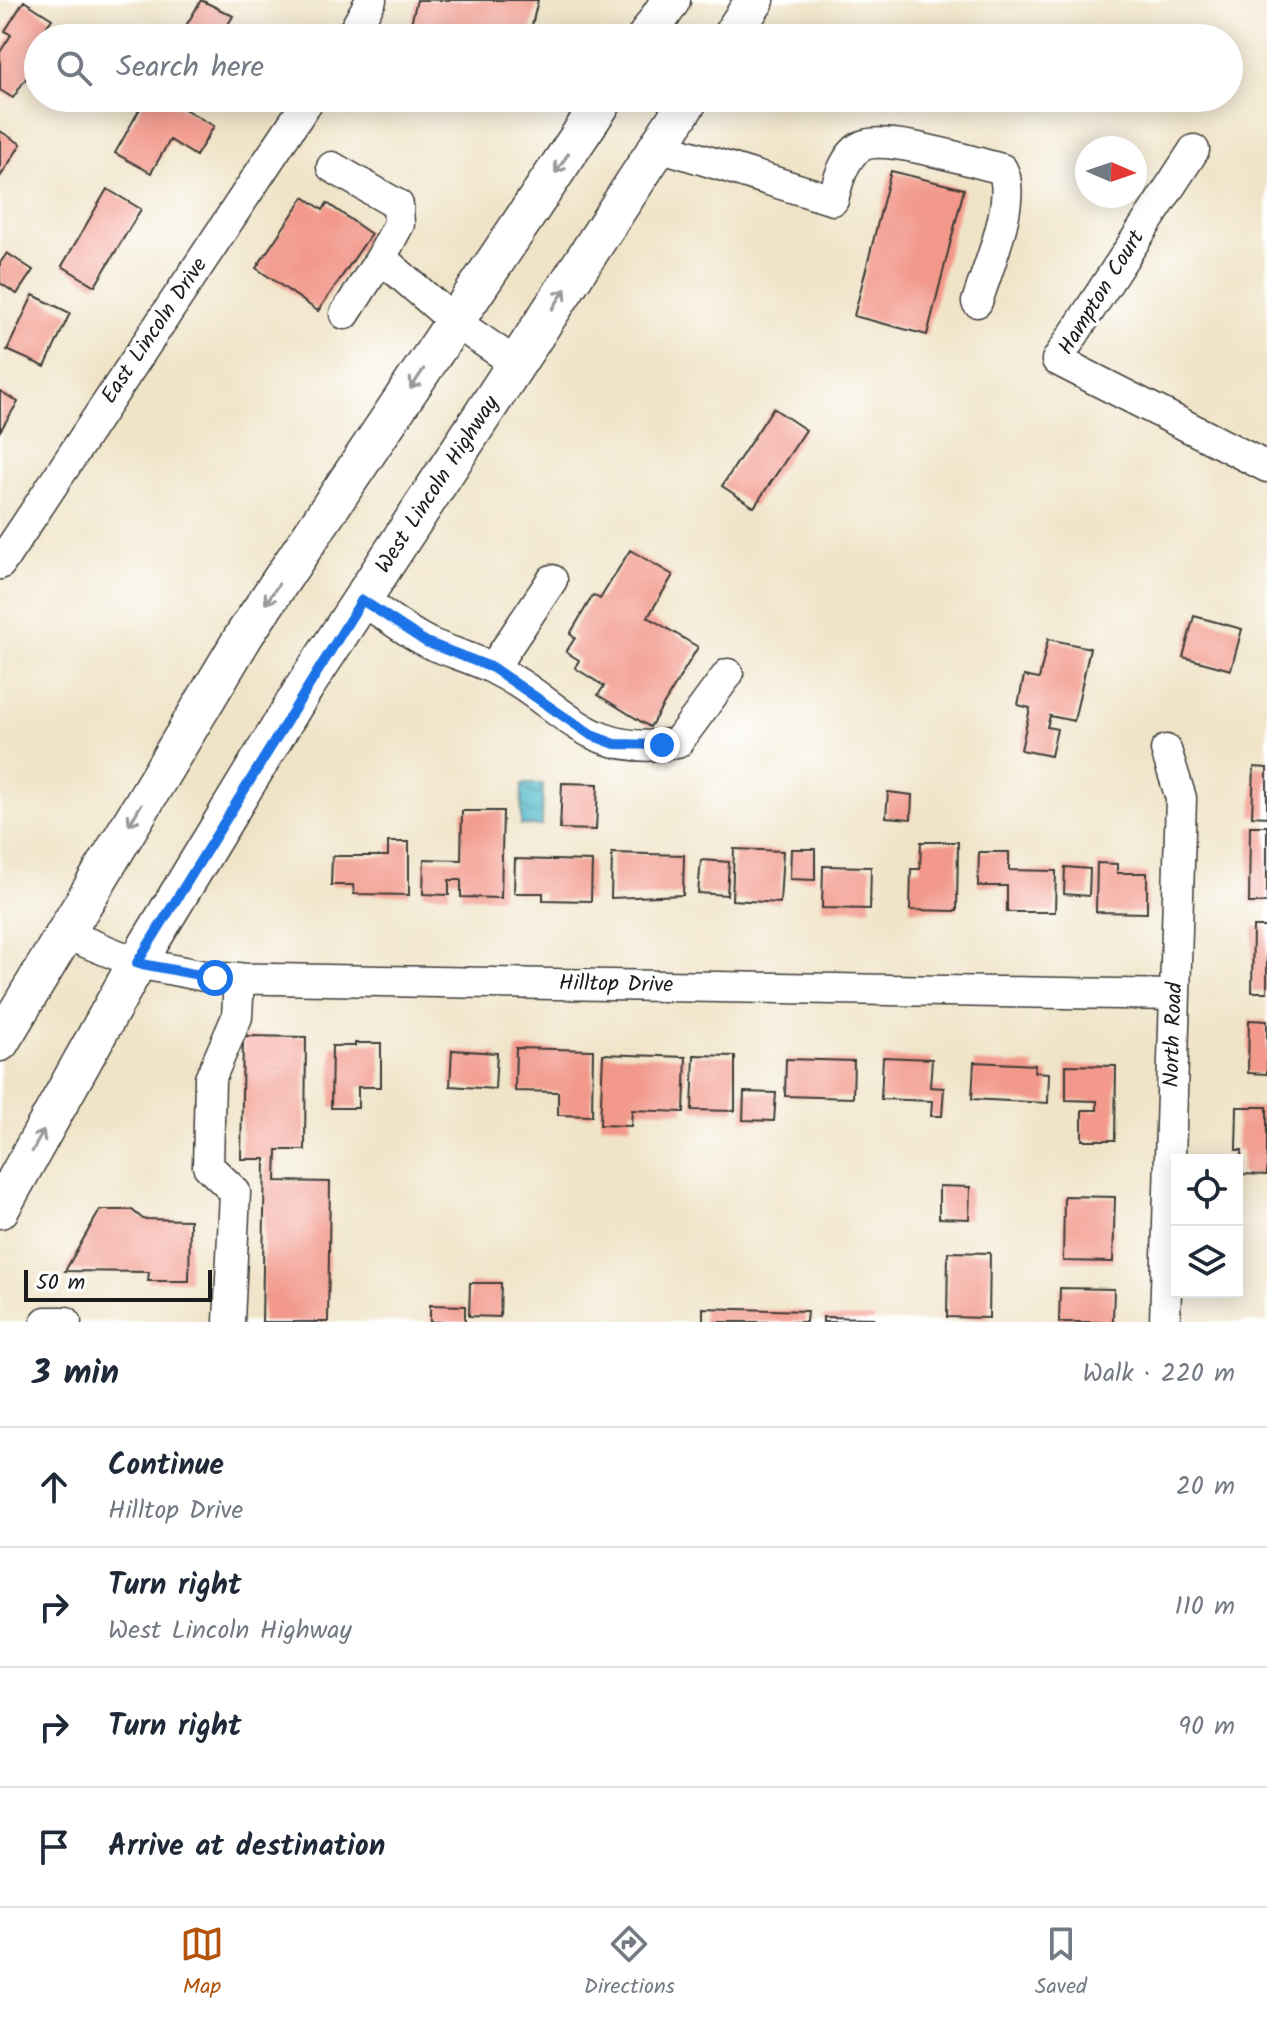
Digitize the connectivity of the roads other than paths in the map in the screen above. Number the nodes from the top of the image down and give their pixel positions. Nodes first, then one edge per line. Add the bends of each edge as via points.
1 (371, 0) edge
2 (671, 0) edge
3 (755, 0) edge
4 (358, 24) edge
5 (655, 24) edge
6 (739, 24) edge
7 (301, 112) edge
8 (596, 112) edge
9 (681, 112) edge
10 (659, 146) junction
11 (1194, 150) dead end
12 (332, 167) dead end
13 (381, 258) junction
14 (977, 302) dead end
15 (345, 314) dead end
16 (455, 322) junction
17 (517, 364) junction
18 (1267, 467) edge
19 (0, 564) edge
20 (552, 580) dead end
21 (362, 600) junction
22 (493, 668) junction
23 (728, 674) dead end
24 (1166, 750) dead end
25 (63, 933) junction
26 (137, 963) junction
27 (239, 978) junction
28 (1175, 995) junction
29 (0, 1042) edge
30 (0, 1209) edge
31 (46, 1322) edge
32 (66, 1322) edge
33 (229, 1322) edge
34 (1165, 1322) edge

1 - 4 street
2 - 5 main road
3 - 6 main road
7 - 19 street, East Lincoln Drive
8 -> 16 main road
9 - 10 main road, West Lincoln Highway
10 - 14 street via 833,200 849,159 861,146 877,143 1002,169 1009,182 1006,205
17 -> 10 main road, West Lincoln Highway
11 - 18 street, Hampton Court via 1057,360
12 - 13 street via 398,205 399,224
13 - 15 street
13 - 16 street
16 - 17 street
16 -> 25 main road via 245,634
17 - 21 main road, West Lincoln Highway
20 - 22 street
21 - 22 street via 426,642
21 - 26 main road, West Lincoln Highway
22 - 23 street via 591,735 636,747 677,743
24 - 28 street, North Road via 1181,798
25 - 26 street, Hilltop Drive
25 - 29 main road
26 - 27 street, Hilltop Drive
30 -> 26 main road, West Lincoln Highway
27 - 28 street, Hilltop Drive
27 - 33 street via 237,1017 210,1079 208,1166 235,1192
28 - 34 street, North Road
31 - 32 street

